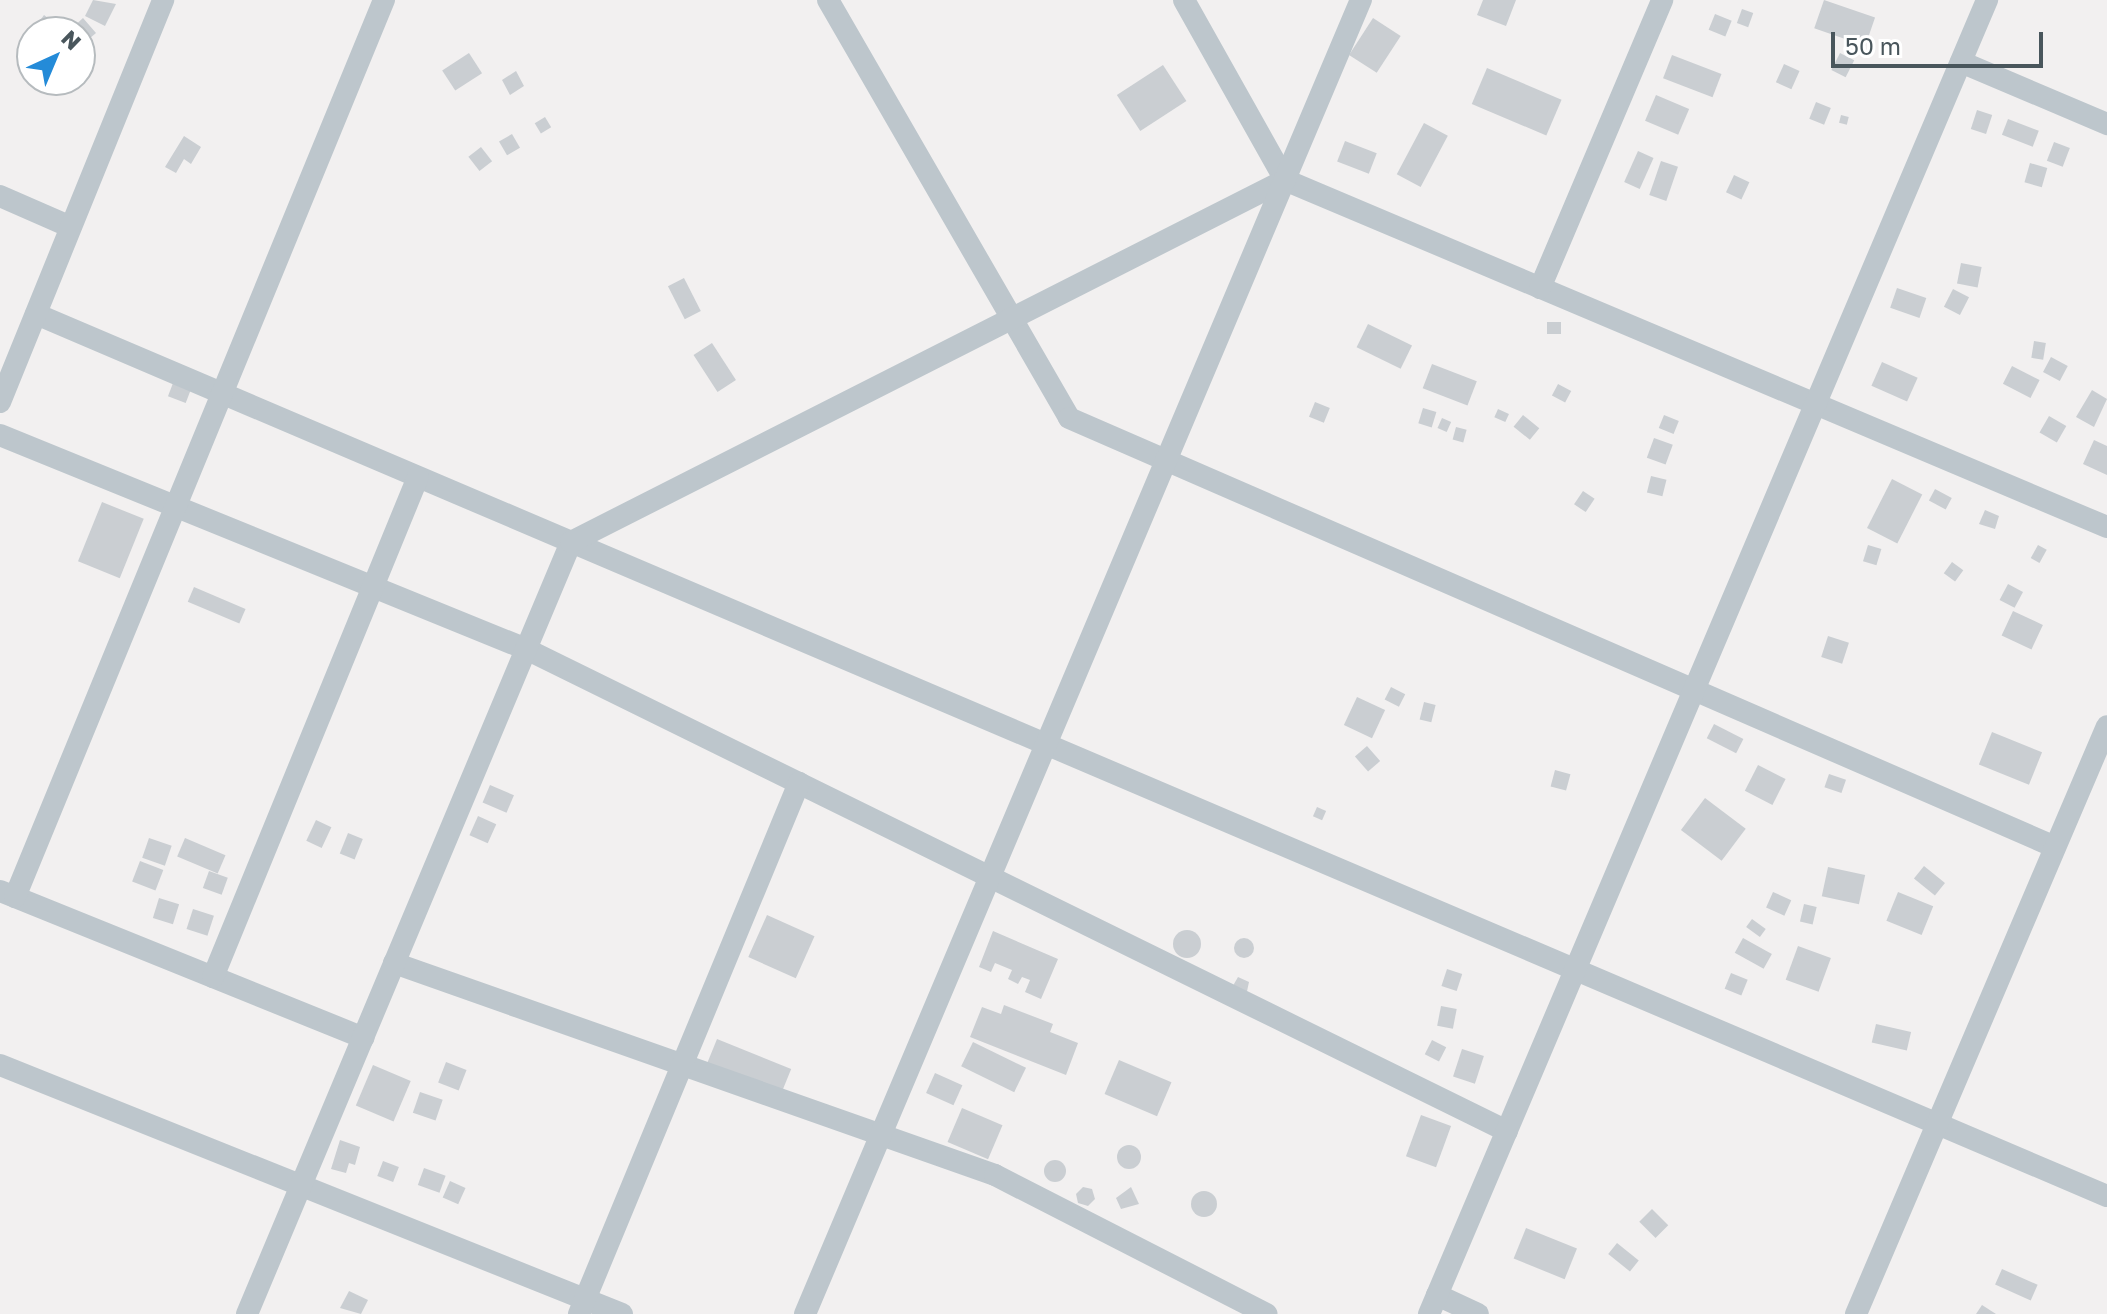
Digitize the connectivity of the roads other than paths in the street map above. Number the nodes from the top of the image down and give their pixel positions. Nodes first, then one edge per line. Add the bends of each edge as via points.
1 (163, 0) edge
2 (384, 0) edge
3 (828, 0) edge
4 (1184, 0) edge
5 (1361, 0) edge
6 (1662, 0) edge
7 (1987, 0) edge
8 (1961, 62) junction
9 (2107, 124) edge
10 (1285, 180) junction
11 (0, 196) edge
12 (71, 227) junction
13 (1540, 288) junction
14 (36, 314) junction
15 (1012, 318) junction
16 (222, 393) junction
17 (0, 402) edge
18 (1816, 404) junction
19 (0, 435) edge
20 (1166, 461) junction
21 (418, 477) junction
22 (175, 507) junction
23 (2107, 527) edge
24 (571, 542) junction
25 (373, 587) junction
26 (526, 649) junction
27 (1694, 690) junction
28 (2107, 726) edge
29 (1046, 744) junction
30 (799, 783) junction
31 (2055, 847) junction
32 (990, 877) junction
33 (7, 894) edge
34 (394, 963) junction
35 (1576, 970) junction
36 (213, 977) junction
37 (363, 1038) junction
38 (0, 1065) edge
39 (683, 1065) junction
40 (1937, 1124) junction
41 (1507, 1131) junction
42 (881, 1135) junction
43 (301, 1185) junction
44 (2107, 1196) edge
45 (1433, 1304) edge
46 (582, 1307) edge
47 (247, 1314) edge
48 (622, 1314) edge
49 (805, 1314) edge
50 (1267, 1314) edge
51 (1478, 1314) edge
52 (1856, 1314) edge

1 - 12 street
2 - 16 street
3 - 15 street
4 - 10 street
5 - 10 street
6 - 13 street
7 - 8 street
8 - 9 street
8 - 18 street
10 - 13 street
10 - 15 street
10 - 20 street
11 - 12 street
12 - 14 street
13 - 18 street
14 - 16 street
14 - 17 street
15 - 20 street via 1069,418
15 - 24 street
16 - 21 street
16 - 22 street
18 - 23 street
18 - 27 street
19 - 22 street
20 - 27 street
20 - 29 street
21 - 24 street
21 - 25 street
22 - 25 street
22 - 33 street
24 - 26 street
24 - 29 street
25 - 26 street
25 - 36 street
26 - 30 street
26 - 34 street
27 - 31 street
27 - 35 street
28 - 31 street
29 - 32 street
29 - 35 street
30 - 32 street
30 - 39 street
31 - 40 street
32 - 41 street
32 - 42 street
33 - 36 street
34 - 37 street
34 - 39 street
35 - 40 street
35 - 41 street
36 - 37 street
37 - 43 street
38 - 43 street
39 - 42 street
39 - 46 street
40 - 44 street
40 - 52 street
41 - 45 street
42 - 49 street
42 - 50 street via 995,1175
43 - 46 street
43 - 47 street
45 - 51 street
46 - 48 street

